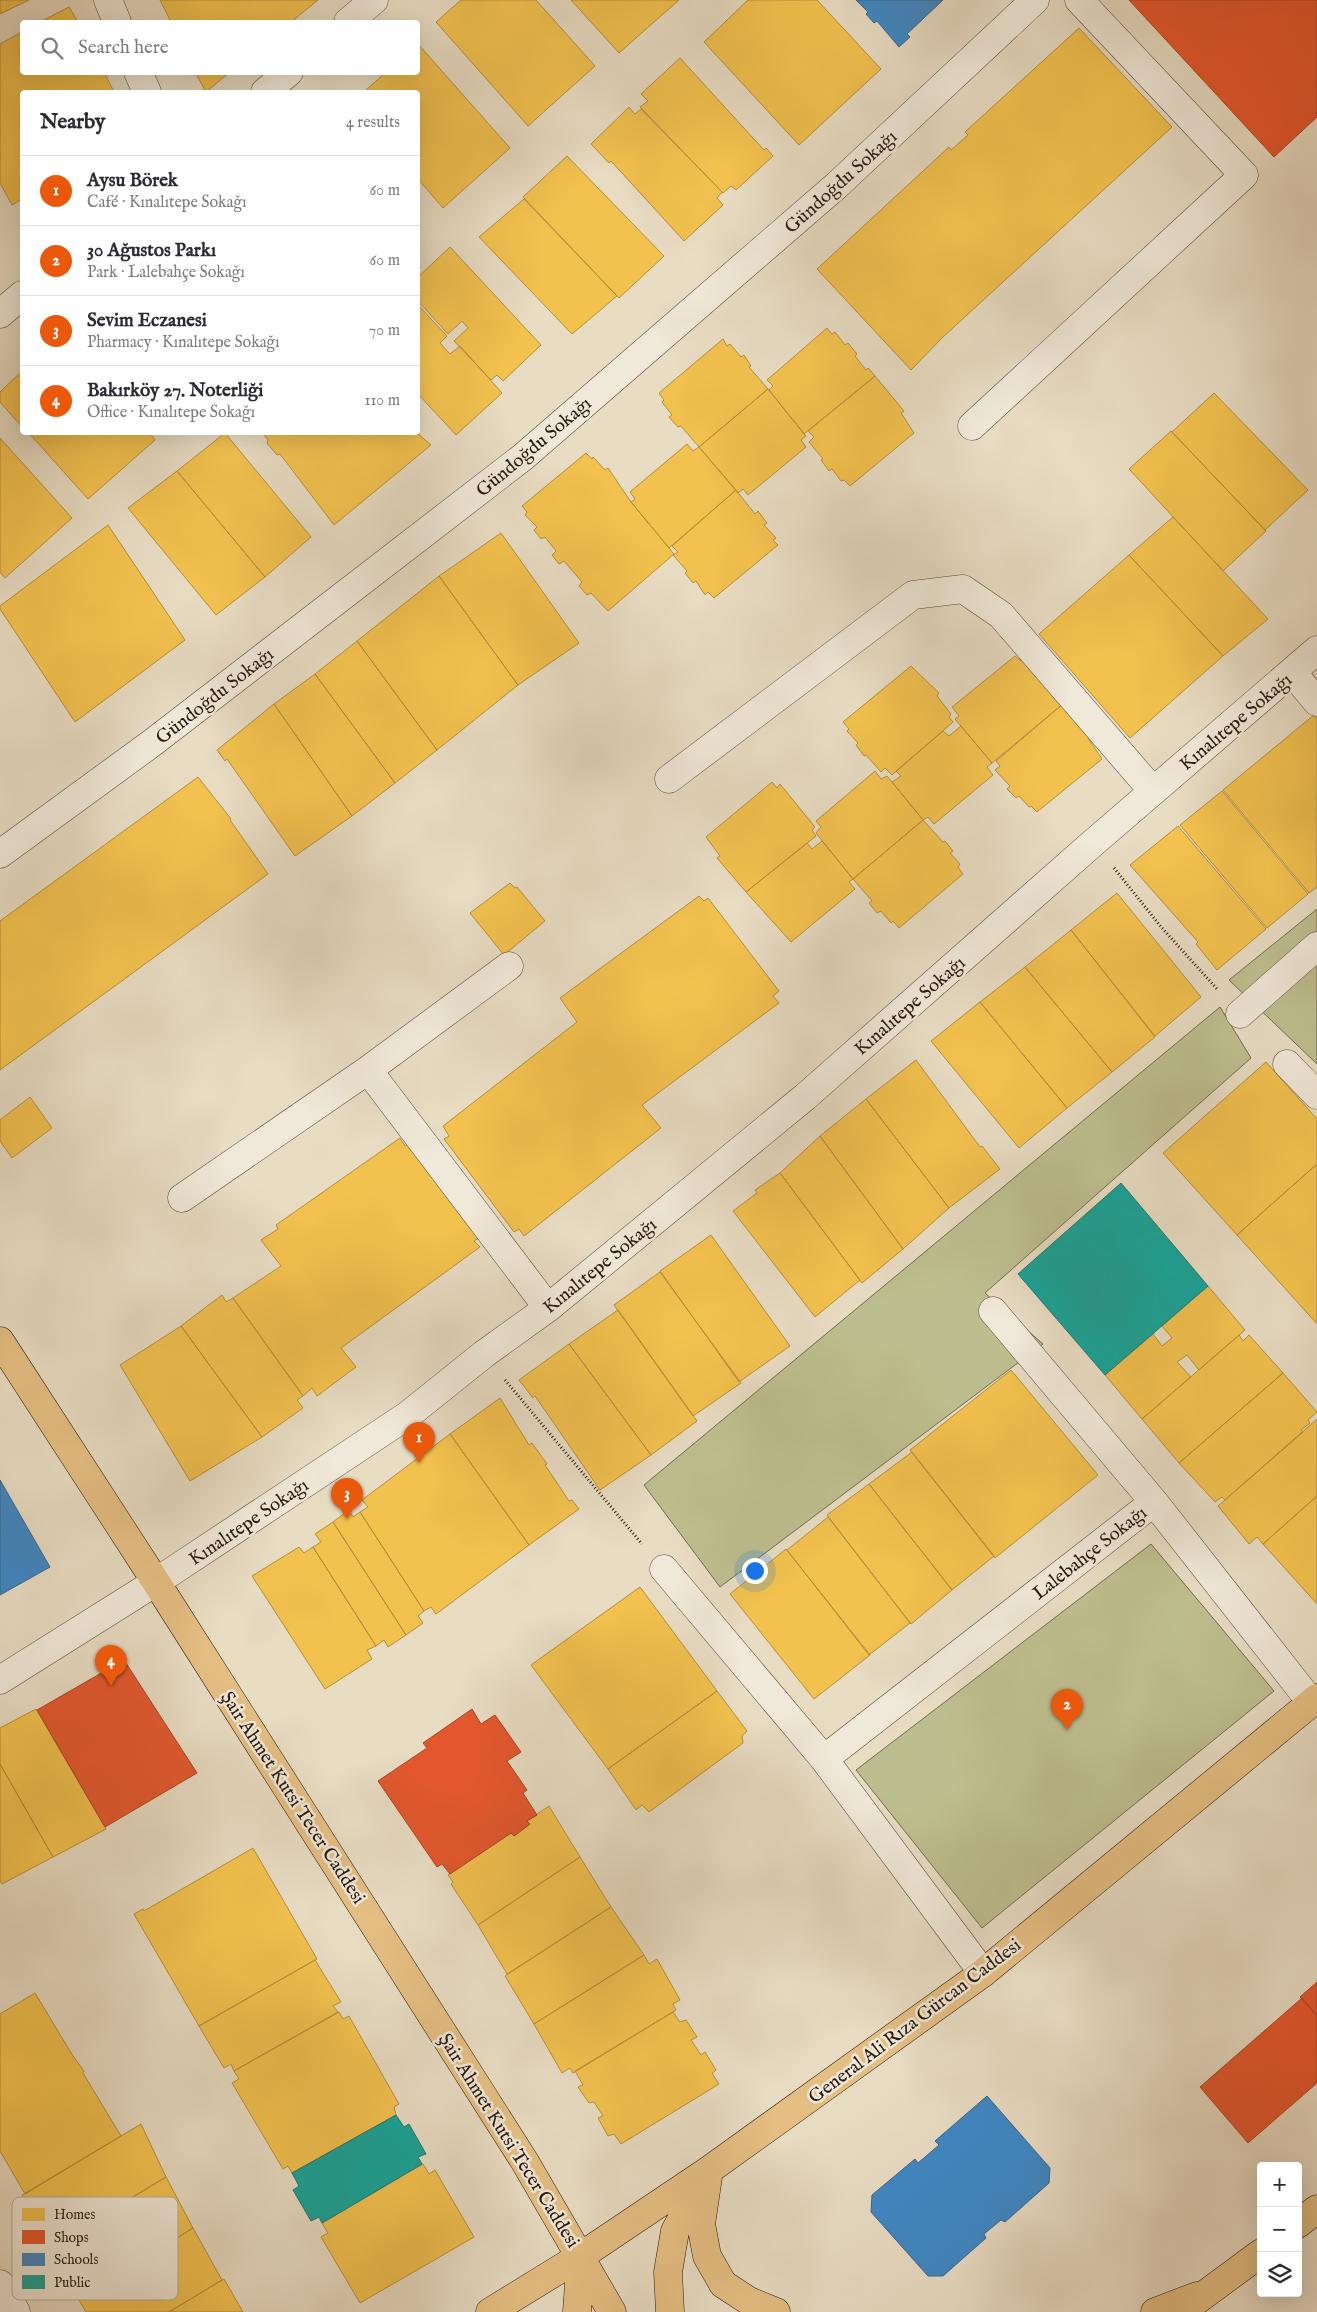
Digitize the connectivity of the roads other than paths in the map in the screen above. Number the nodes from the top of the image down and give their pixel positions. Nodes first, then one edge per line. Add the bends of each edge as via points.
1 (108, 0) edge
2 (374, 0) edge
3 (1035, 0) edge
4 (1079, 0) edge
5 (116, 20) edge
6 (350, 20) edge
7 (139, 75) edge
8 (285, 75) edge
9 (146, 90) edge
10 (267, 90) edge
11 (20, 297) edge
12 (0, 314) edge
13 (972, 426) dead end
14 (1317, 650) edge
15 (1292, 672) junction
16 (1317, 702) edge
17 (669, 779) dead end
18 (1152, 791) junction
19 (0, 854) edge
20 (1317, 946) edge
21 (509, 966) dead end
22 (1240, 1014) road end
23 (1287, 1064) dead end
24 (368, 1070) junction
25 (1317, 1095) edge
26 (182, 1198) dead end
27 (548, 1308) junction
28 (993, 1311) dead end
29 (0, 1341) edge
30 (1154, 1502) junction
31 (664, 1569) road end
32 (156, 1582) junction
33 (0, 1680) edge
34 (1314, 1700) edge
35 (824, 1759) junction
36 (983, 1973) junction
37 (709, 2170) junction
38 (1317, 2209) edge
39 (1302, 2221) edge
40 (581, 2256) junction
41 (1257, 2256) edge
42 (1214, 2289) junction
43 (490, 2312) edge
44 (577, 2312) edge
45 (612, 2312) edge
46 (670, 2312) edge
47 (776, 2312) edge
48 (1155, 2312) edge
49 (1181, 2312) edge

1 - 5 street
2 - 6 street
3 - 19 street, Gündoğdu Sokağı via 836,186 523,457 152,743
4 - 13 street via 1244,175
7 - 9 street
8 - 10 street
11 - 12 street
14 - 15 street, Kınalıtepe Sokağı
15 - 16 street
15 - 18 street, Kınalıtepe Sokağı
17 - 18 street via 914,595 963,589 1001,615
18 - 27 street, Kınalıtepe Sokağı via 805,1097
20 - 22 street
21 - 24 street
23 - 25 street
24 - 26 street
24 - 27 street
27 - 32 street, Kınalıtepe Sokağı via 408,1415
28 - 30 street
29 - 32 main road, Şair Ahmet Kutsi Tecer Caddesi
30 - 34 street, Lalebahçe Sokağı
30 - 35 street, Lalebahçe Sokağı
31 - 35 street
32 - 33 street, Kınalıtepe Sokağı
32 - 40 main road, Şair Ahmet Kutsi Tecer Caddesi via 499,2120
34 - 36 main road, General Ali Rıza Gürcan Caddesi
35 - 36 street
36 - 37 main road, General Ali Rıza Gürcan Caddesi
37 - 40 main road, General Ali Rıza Gürcan Caddesi
37 - 46 main road via 675,2231 668,2272
37 - 47 main road via 701,2224 707,2256 723,2284 749,2301
38 - 39 main road
40 - 43 main road, General Ali Rıza Gürcan Caddesi
40 - 44 main road
40 - 45 main road, Şair Ahmet Kutsi Tecer Caddesi
41 - 42 main road
42 - 48 main road
42 - 49 main road

